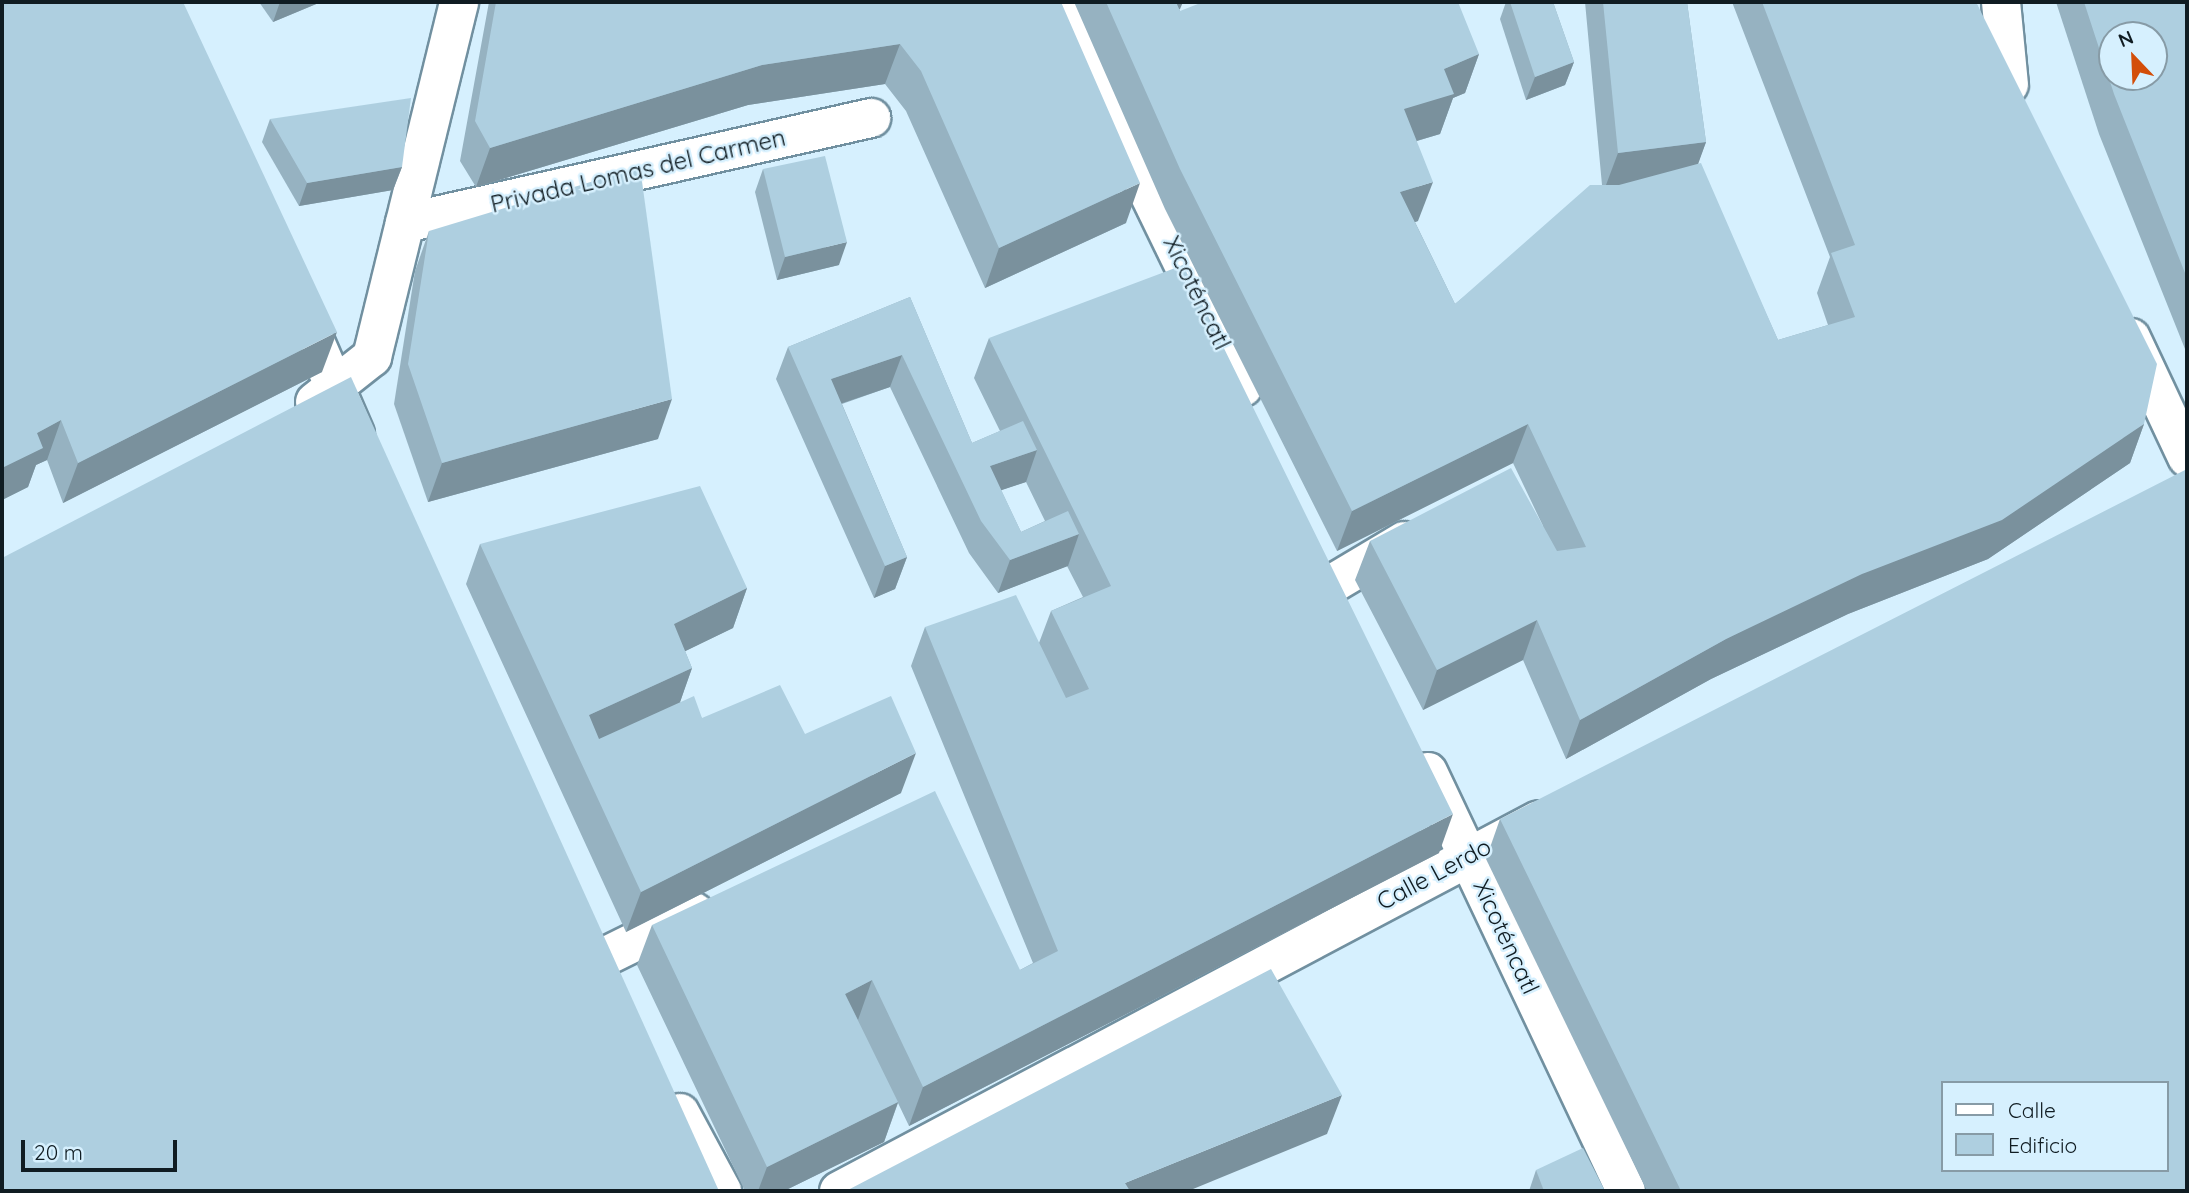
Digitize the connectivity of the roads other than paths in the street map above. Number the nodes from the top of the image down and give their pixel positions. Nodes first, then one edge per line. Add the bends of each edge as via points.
1 (459, 2) edge
2 (1056, 2) edge
3 (1970, 2) edge
4 (2001, 2) edge
5 (2009, 85) junction
6 (871, 118) dead end
7 (2027, 122) edge
8 (404, 223) junction
9 (288, 278) edge
10 (2116, 308) edge
11 (336, 391) junction
12 (1259, 421) edge
13 (276, 423) edge
14 (2187, 457) edge
15 (370, 467) edge
16 (1439, 520) edge
17 (1319, 544) edge
18 (1337, 582) junction
19 (1355, 619) edge
20 (1415, 743) edge
21 (1567, 806) edge
22 (1468, 855) junction
23 (730, 895) edge
24 (579, 923) edge
25 (596, 961) junction
26 (616, 997) edge
27 (663, 1082) edge
28 (722, 1191) edge
29 (839, 1191) edge
30 (1626, 1191) edge

1 - 8 street
2 - 12 street, Xicoténcatl
3 - 5 street
4 - 5 street
5 - 7 street
6 - 8 street, Privada Lomas del Carmen
8 - 11 street via 372,357
9 - 11 street
10 - 14 street
11 - 13 street
11 - 15 street
16 - 18 street
17 - 18 street
18 - 19 street
20 - 22 street, Xicoténcatl
21 - 22 street, Calle Lerdo
22 - 29 street, Calle Lerdo
22 - 30 street, Xicoténcatl
23 - 25 street
24 - 25 street
25 - 26 street
27 - 28 street

